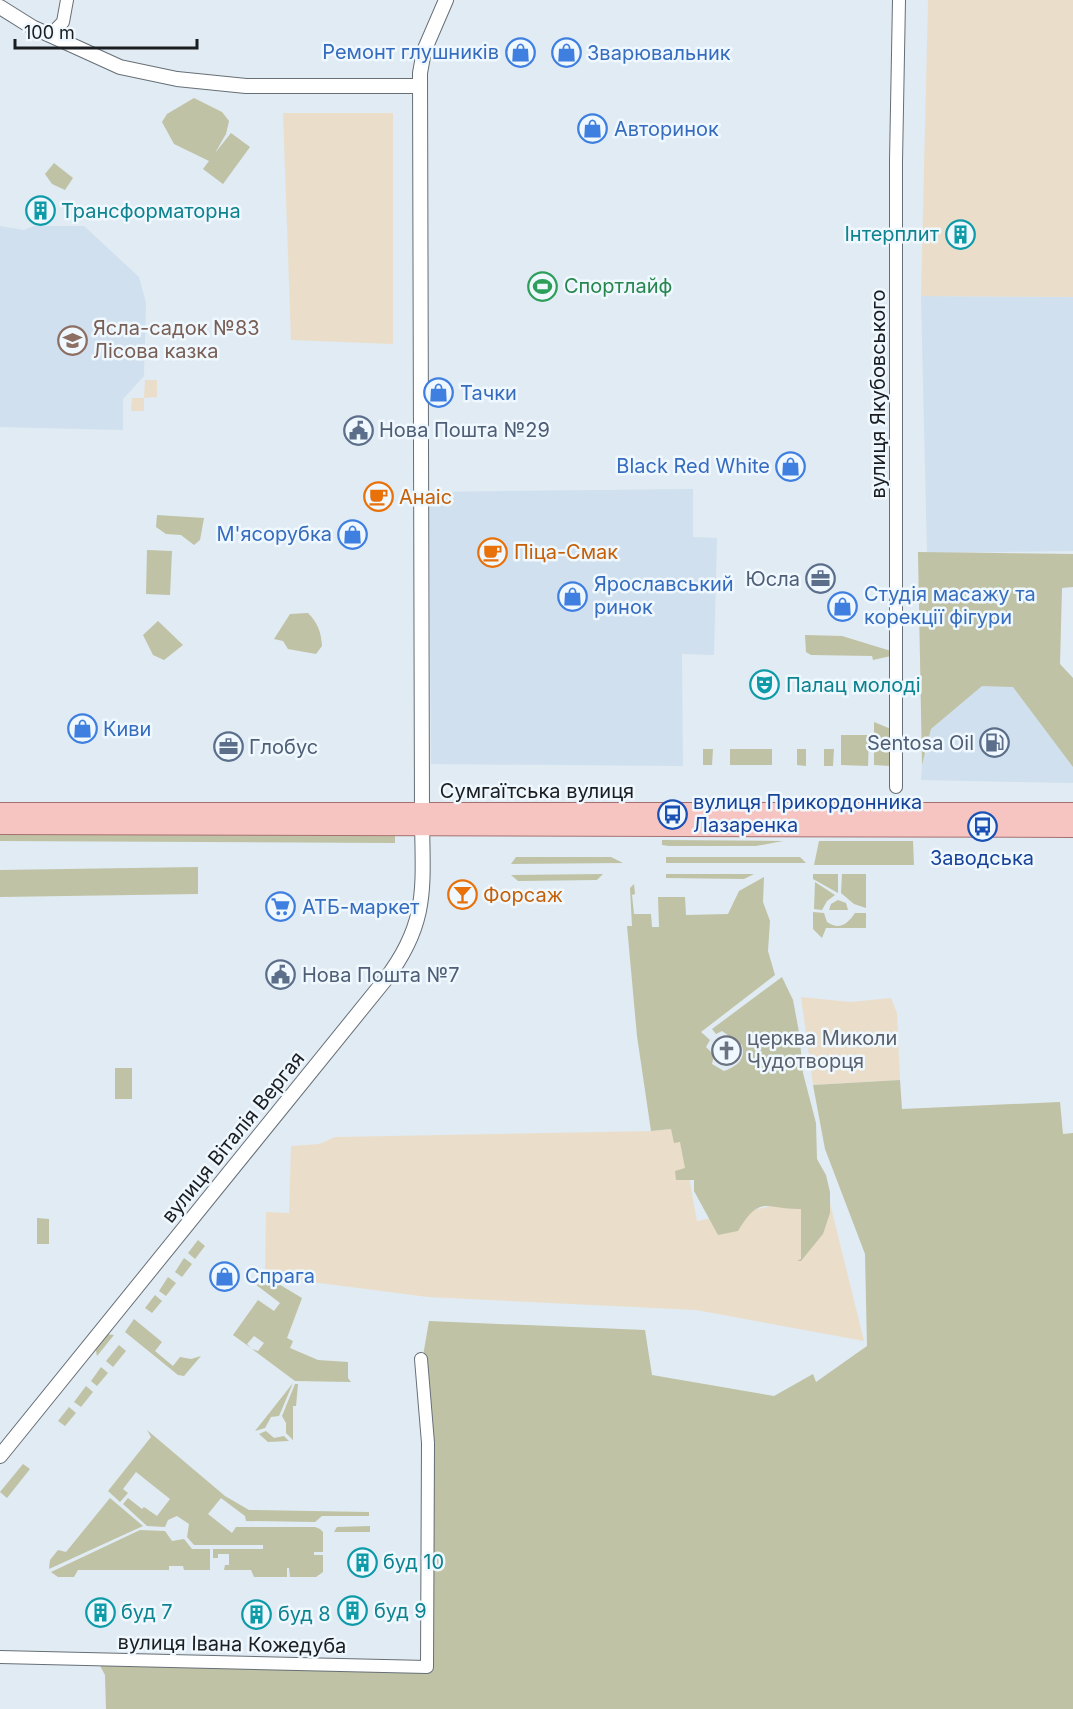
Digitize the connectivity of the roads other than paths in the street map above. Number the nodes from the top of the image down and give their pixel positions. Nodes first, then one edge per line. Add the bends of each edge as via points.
1 (67, 0) edge
2 (446, 0) edge
3 (899, 0) edge
4 (0, 7) edge
5 (50, 35) junction
6 (420, 86) junction
7 (896, 787) dead end
8 (0, 812) edge
9 (1073, 812) edge
10 (422, 819) junction
11 (0, 825) edge
12 (1073, 828) edge
13 (421, 1359) dead end
14 (0, 1456) edge
15 (0, 1657) edge

1 - 5 street via 63,22
2 - 6 street via 424,51
3 - 7 street, вулиця Якубовського
4 - 5 street
5 - 6 street via 120,67 196,83
6 - 10 street
8 - 10 main road, Сумгаїтська вулиця
9 - 10 main road, Сумгаїтська вулиця
10 - 11 main road, Сумгаїтська вулиця
10 - 12 main road, Сумгаїтська вулиця
10 - 14 street, вулиця Віталія Вергая via 420,914 404,954
13 - 15 street, вулиця Івана Кожедуба via 428,1443 427,1667

